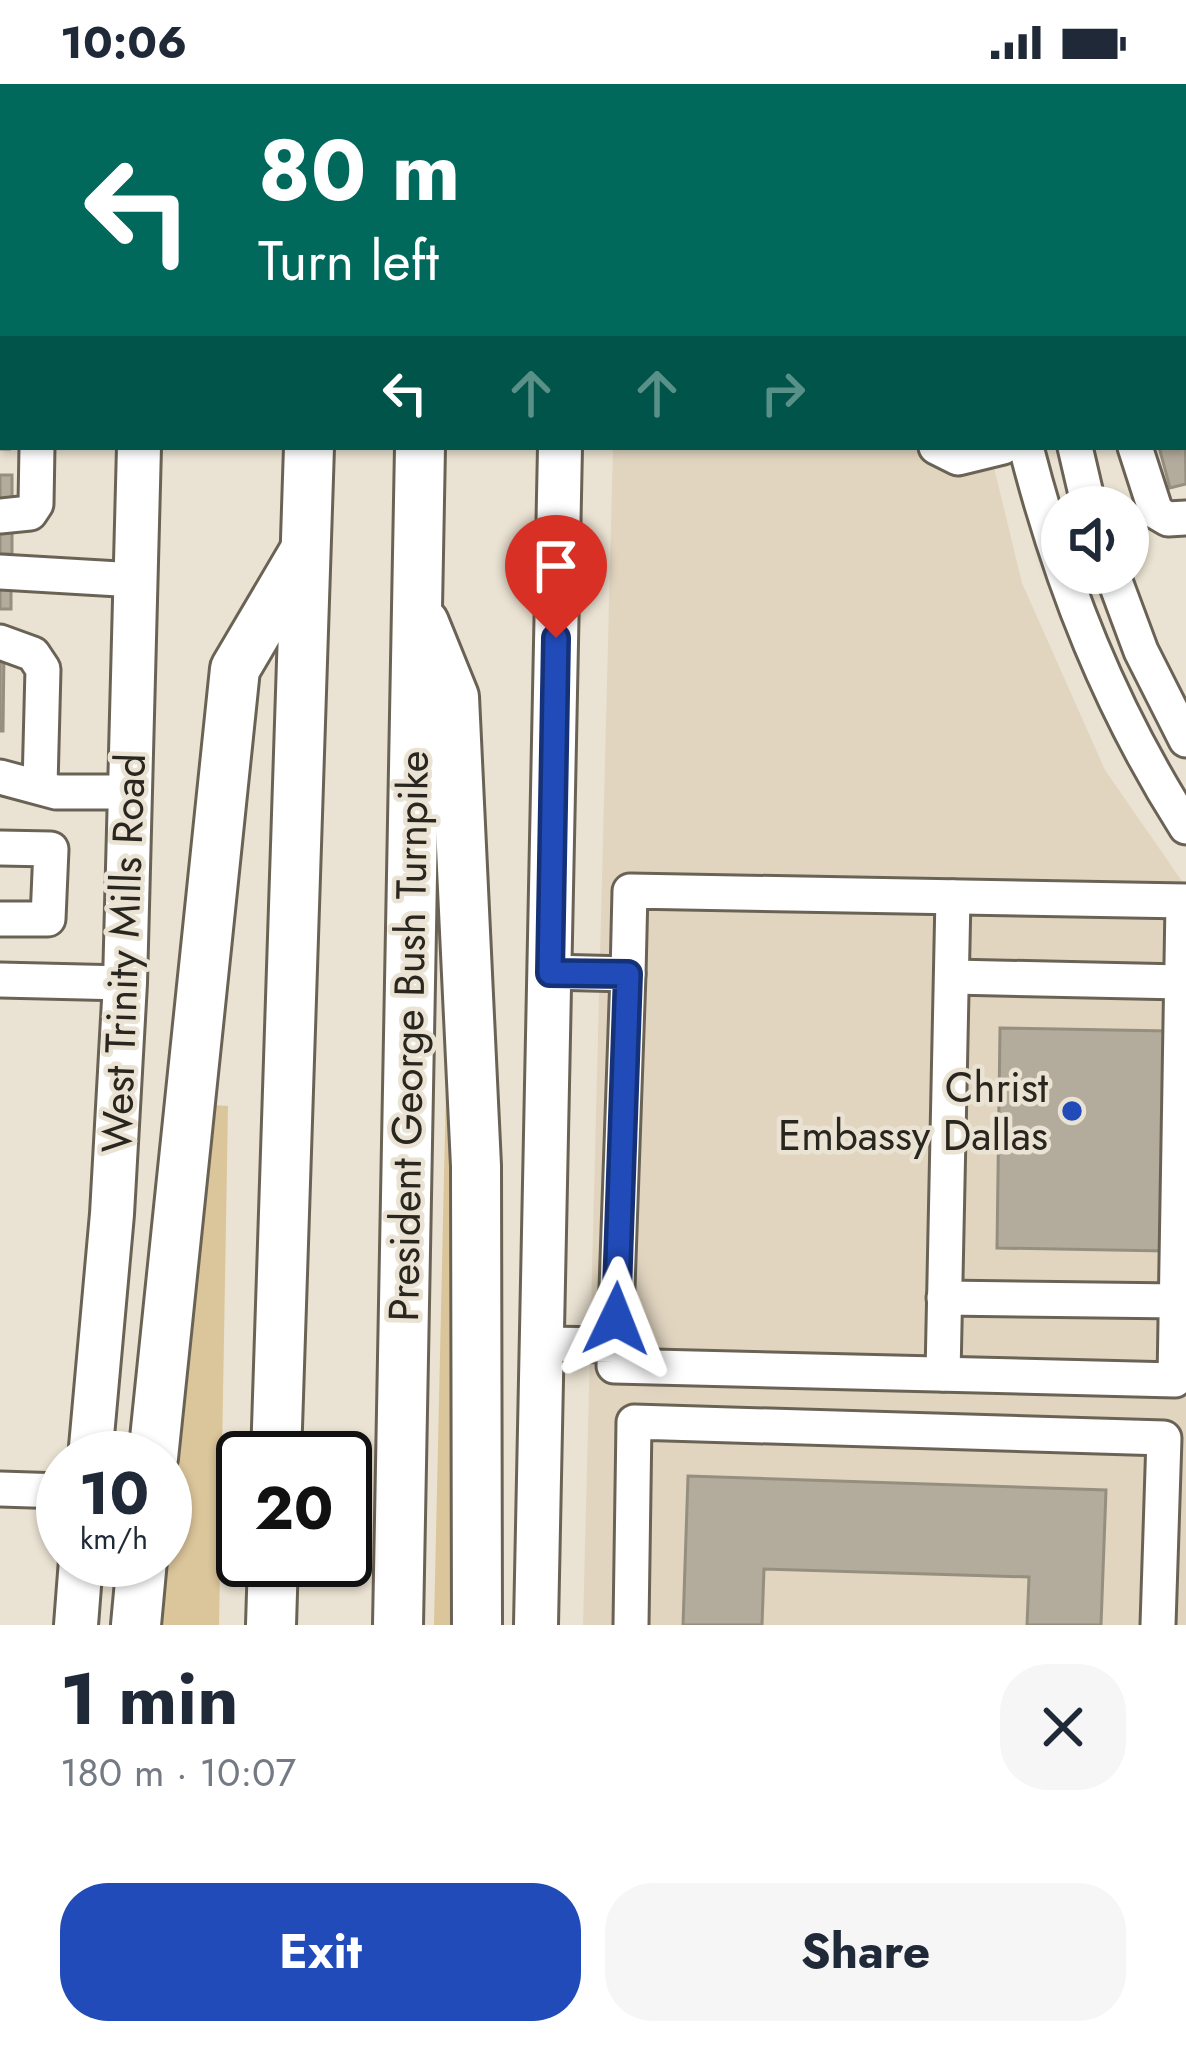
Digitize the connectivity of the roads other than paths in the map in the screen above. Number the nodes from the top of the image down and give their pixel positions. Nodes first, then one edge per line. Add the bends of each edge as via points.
1 (37, 450) edge
2 (139, 450) edge
3 (309, 450) edge
4 (420, 450) edge
5 (560, 450) edge
6 (942, 450) edge
7 (991, 450) edge
8 (1027, 450) edge
9 (1076, 450) edge
10 (1136, 450) edge
11 (1084, 486) edge
12 (0, 516) edge
13 (1186, 518) edge
14 (307, 548) junction
15 (0, 572) edge
16 (136, 580) junction
17 (1124, 594) edge
18 (415, 602) junction
19 (0, 642) edge
20 (1171, 675) edge
21 (1186, 740) edge
22 (0, 777) edge
23 (40, 786) junction
24 (130, 792) junction
25 (1186, 827) edge
26 (0, 848) edge
27 (953, 897) junction
28 (1185, 902) edge
29 (0, 919) edge
30 (550, 973) junction
31 (628, 974) junction
32 (953, 977) junction
33 (0, 980) edge
34 (125, 982) junction
35 (1182, 982) junction
36 (944, 1298) junction
37 (1179, 1301) junction
38 (542, 1343) junction
39 (615, 1345) junction
40 (943, 1375) junction
41 (92, 1431) edge
42 (156, 1431) edge
43 (277, 1431) edge
44 (0, 1490) edge
45 (36, 1491) edge
46 (79, 1587) edge
47 (140, 1587) edge
48 (272, 1587) edge
49 (76, 1625) edge
50 (136, 1625) edge
51 (271, 1625) edge
52 (398, 1625) edge
53 (477, 1625) edge
54 (536, 1625) edge
55 (631, 1625) edge
56 (1157, 1625) edge

1 - 12 street via 36,504 30,513
2 - 16 main road, West Trinity Mills Road
3 - 14 highway
4 - 18 highway, President George Bush Turnpike
5 - 30 main road
6 - 7 street via 958,458
8 - 25 street via 1074,611
9 - 11 street
10 - 13 street via 1156,512
14 - 42 highway via 235,669
14 - 43 highway
15 - 16 street
16 - 24 main road, West Trinity Mills Road
17 - 20 street
18 - 52 highway, President George Bush Turnpike
18 - 53 highway via 454,697 476,1166
19 - 23 street via 33,654 43,669
20 - 21 street
22 - 23 street
23 - 24 street
24 - 34 main road, West Trinity Mills Road
26 - 29 street via 51,849 48,919
27 - 28 street
27 - 31 street via 631,891
27 - 32 street
28 - 35 street
30 - 31 street
30 - 38 main road
31 - 39 street
32 - 35 street
32 - 36 street
33 - 34 street
34 - 41 main road, West Trinity Mills Road
35 - 37 street
36 - 37 street
36 - 40 street
37 - 40 street via 1175,1380
38 - 39 street
38 - 54 main road
39 - 40 street via 614,1366
44 - 45 street
46 - 49 main road
47 - 50 highway
48 - 51 highway
55 - 56 street via 634,1421 1164,1438

